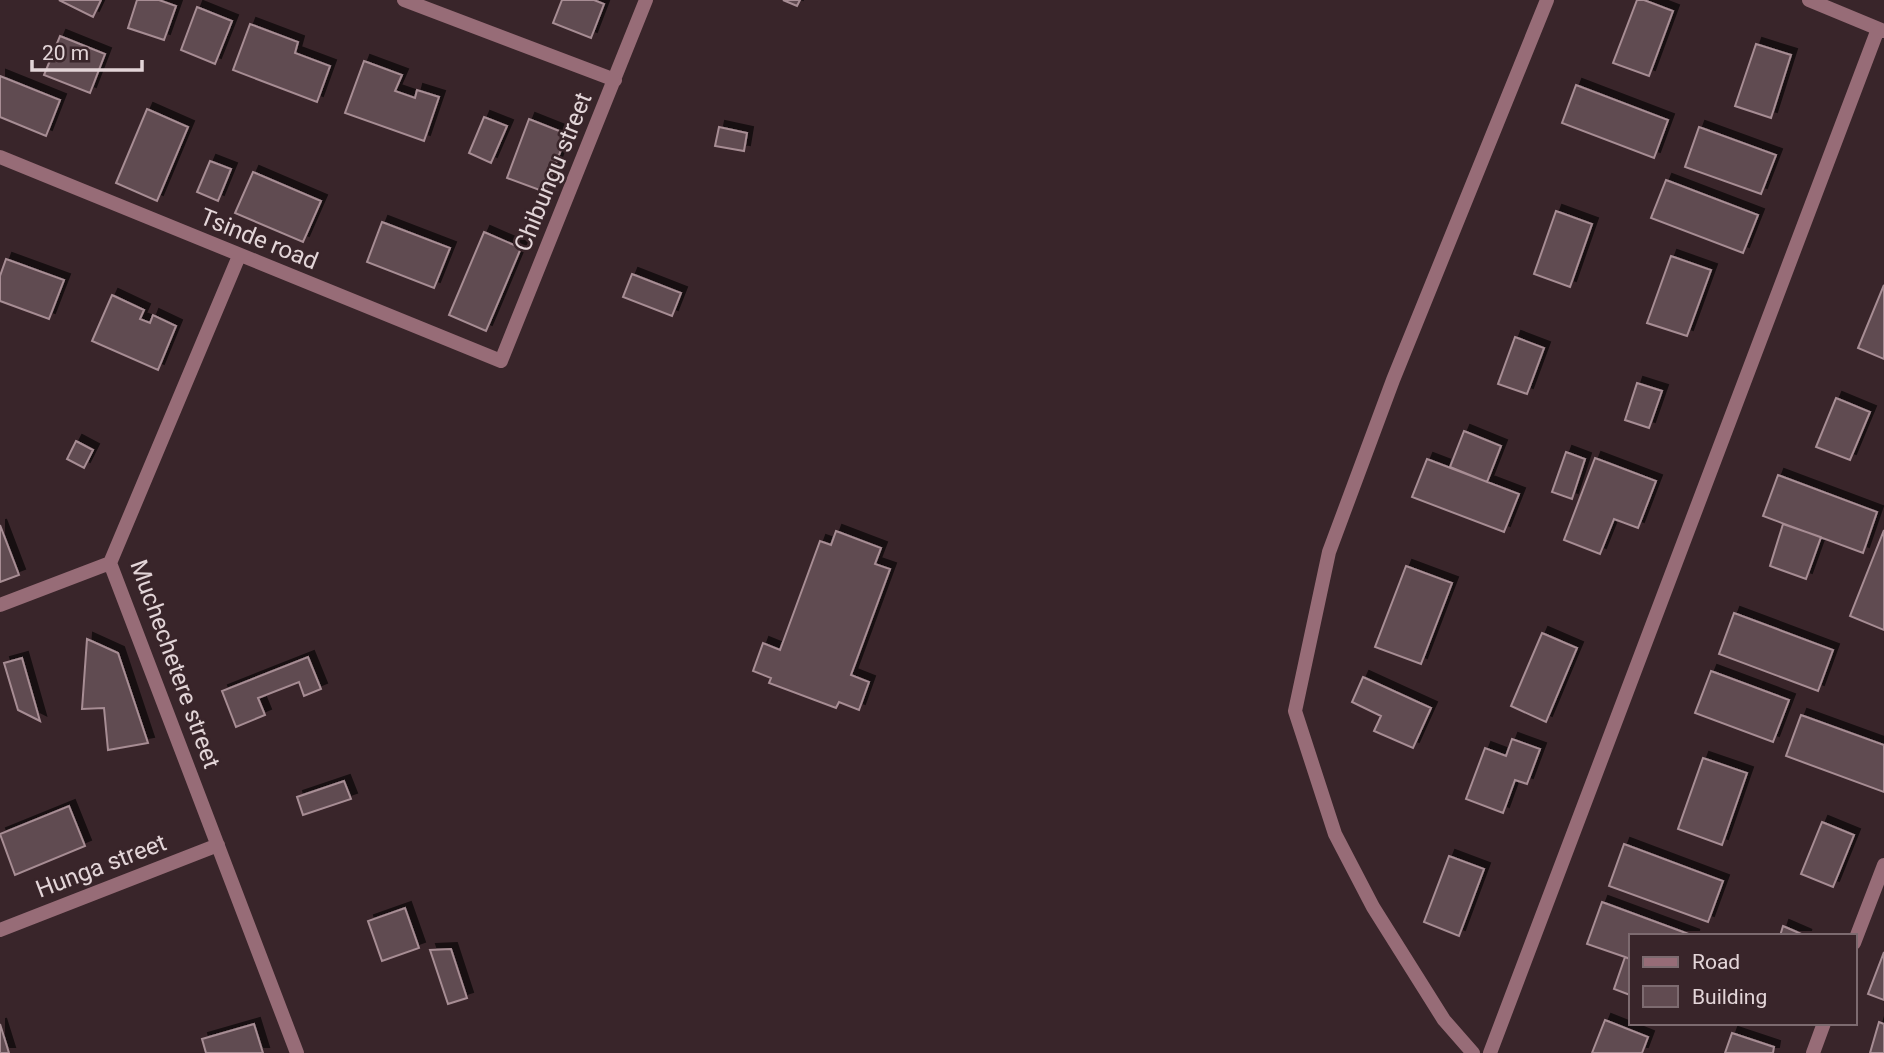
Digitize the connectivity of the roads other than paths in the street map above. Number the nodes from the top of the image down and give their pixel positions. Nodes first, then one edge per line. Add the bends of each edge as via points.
1 (404, 0) edge
2 (646, 0) edge
3 (1547, 0) edge
4 (1809, 0) edge
5 (1881, 30) edge
6 (615, 80) junction
7 (0, 157) edge
8 (239, 256) junction
9 (501, 361) joint
10 (110, 562) junction
11 (0, 605) edge
12 (218, 845) junction
13 (1884, 865) edge
14 (0, 930) edge
15 (1856, 938) edge
16 (1823, 1025) edge
17 (296, 1053) edge
18 (1473, 1053) edge
19 (1490, 1053) edge
20 (1813, 1053) edge

1 - 6 street
2 - 6 street, Chibungu street
3 - 18 street via 1393,380 1329,552 1295,711 1335,834 1373,907 1444,1020
4 - 5 street
5 - 19 street
6 - 9 street, Chibungu street
7 - 8 street, Tsinde road
8 - 9 street, Tsinde road
8 - 10 street, Muchechetere street
10 - 11 street
10 - 12 street, Muchechetere street
12 - 14 street, Hunga street
12 - 17 street, Muchechetere street
13 - 15 street
16 - 20 street

